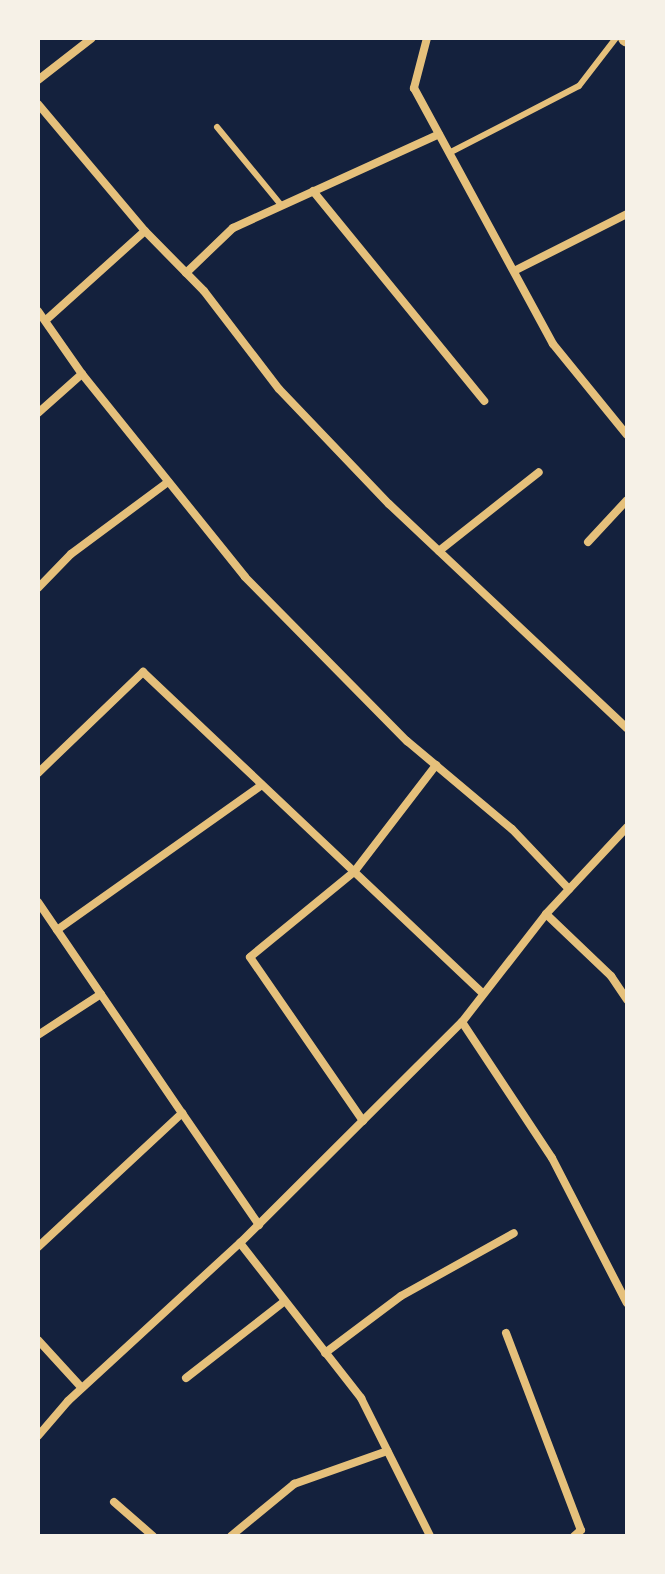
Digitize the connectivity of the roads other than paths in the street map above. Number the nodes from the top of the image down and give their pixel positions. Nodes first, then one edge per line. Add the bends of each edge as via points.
1 (92, 38) edge
2 (427, 38) edge
3 (616, 38) edge
4 (38, 80) edge
5 (38, 104) edge
6 (217, 127) dead end
7 (439, 134) junction
8 (449, 153) junction
9 (313, 191) junction
10 (282, 206) junction
11 (627, 214) edge
12 (145, 231) junction
13 (514, 271) junction
14 (186, 273) junction
15 (38, 311) edge
16 (42, 323) edge
17 (82, 374) junction
18 (484, 401) dead end
19 (38, 413) edge
20 (627, 435) edge
21 (539, 472) dead end
22 (168, 482) junction
23 (627, 500) edge
24 (588, 542) dead end
25 (439, 551) junction
26 (38, 588) edge
27 (627, 728) edge
28 (436, 765) junction
29 (38, 773) edge
30 (262, 785) junction
31 (627, 827) edge
32 (354, 872) junction
33 (569, 889) junction
34 (38, 902) edge
35 (546, 914) junction
36 (57, 930) junction
37 (101, 994) junction
38 (483, 994) junction
39 (627, 1000) edge
40 (462, 1022) junction
41 (38, 1035) edge
42 (182, 1113) junction
43 (363, 1121) junction
44 (259, 1225) junction
45 (514, 1233) dead end
46 (240, 1243) junction
47 (38, 1247) edge
48 (285, 1301) junction
49 (627, 1303) edge
50 (506, 1333) dead end
51 (38, 1340) edge
52 (325, 1353) junction
53 (186, 1378) dead end
54 (82, 1388) junction
55 (38, 1436) edge
56 (387, 1451) junction
57 (114, 1502) dead end
58 (153, 1536) edge
59 (231, 1536) edge
60 (430, 1536) edge
61 (574, 1536) edge

1 - 4 street
2 - 7 street via 414,88
3 - 8 lane via 579,86
5 - 12 street
6 - 10 lane
7 - 8 street
7 - 9 street
8 - 13 street
9 - 10 street
9 - 18 street
10 - 14 street via 233,228
11 - 13 street
12 - 14 street
12 - 16 street
13 - 20 street via 553,344
14 - 25 street via 279,389
15 - 16 street
16 - 17 street
17 - 19 street
17 - 22 street
21 - 25 street
22 - 26 street via 71,554
22 - 28 street via 245,577
23 - 24 street
25 - 27 street
28 - 32 street
28 - 33 street via 512,829
29 - 30 street via 143,672
30 - 32 street
30 - 36 street
31 - 33 street
32 - 38 street
32 - 43 street via 250,957
33 - 35 street
34 - 36 street
35 - 38 street
35 - 39 street via 611,976
36 - 37 street
37 - 41 street
37 - 42 street
38 - 40 street
40 - 43 street
40 - 49 street via 552,1158
42 - 44 street
42 - 47 street
43 - 44 street
44 - 46 street
45 - 52 street via 401,1296
46 - 48 street
46 - 54 street
48 - 52 street
48 - 53 street
50 - 61 street via 579,1522 581,1530
51 - 54 street
52 - 56 street via 361,1398
54 - 55 street
56 - 59 street via 294,1484
56 - 60 street
57 - 58 street

